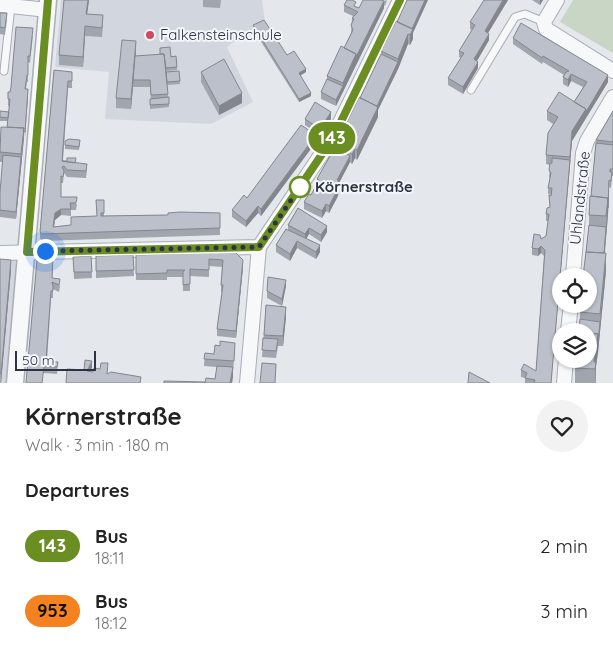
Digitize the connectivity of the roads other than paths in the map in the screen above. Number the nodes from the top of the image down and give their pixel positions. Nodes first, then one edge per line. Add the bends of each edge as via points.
1 (400, 0) edge
2 (557, 0) edge
3 (48, 5) edge
4 (5, 6) edge
5 (544, 22) junction
6 (613, 70) edge
7 (4, 71) dead end
8 (471, 90) dead end
9 (613, 97) edge
10 (259, 247) junction
11 (27, 252) junction
12 (0, 253) edge
13 (574, 268) edge
14 (565, 368) edge
15 (15, 383) edge
16 (247, 383) edge
17 (564, 383) edge

1 - 10 street via 333,138
2 - 5 street
3 - 4 street
3 - 11 street
4 - 7 lane
5 - 6 street via 549,32
5 - 8 lane via 525,14 515,17
9 - 13 street, Uhlandstraße via 583,153
10 - 11 street
10 - 16 street
11 - 12 street
11 - 15 street
14 - 17 street

